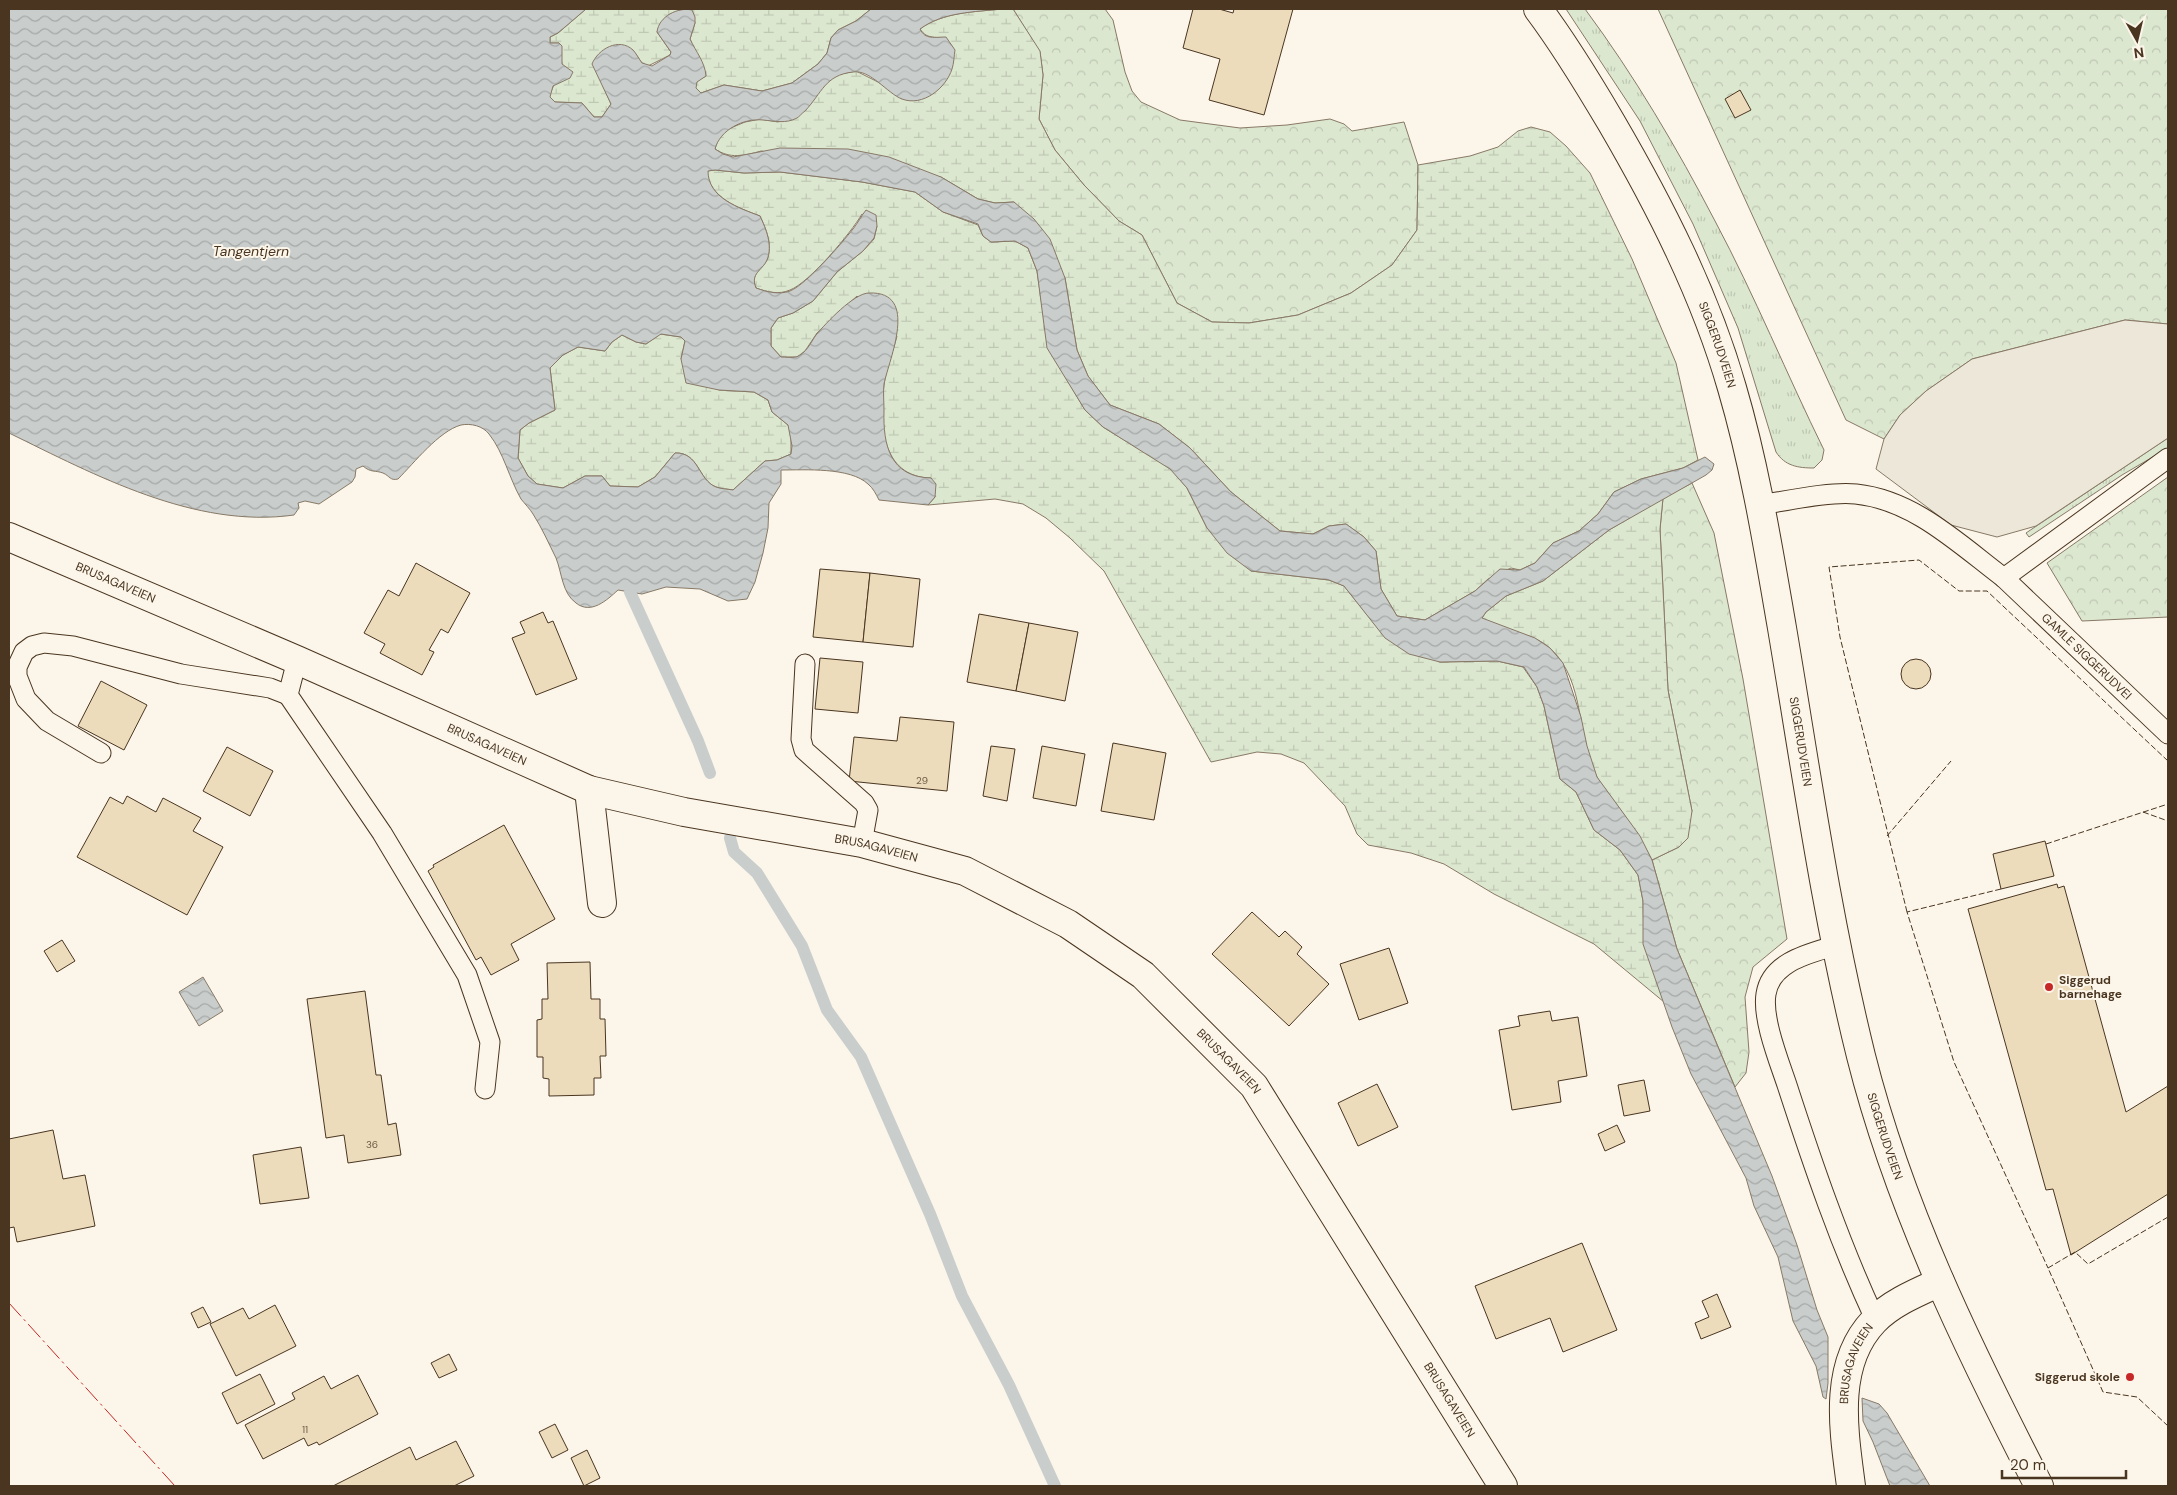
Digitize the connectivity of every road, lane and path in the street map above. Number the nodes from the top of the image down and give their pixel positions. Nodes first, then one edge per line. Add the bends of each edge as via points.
1 (1538, 9) edge
2 (2168, 458) edge
3 (1760, 505) junction
4 (9, 537) edge
5 (2004, 578) junction
6 (297, 660) junction
7 (805, 664) dead end
8 (288, 695) junction
9 (2168, 734) edge
10 (101, 752) dead end
11 (589, 790) junction
12 (862, 843) junction
13 (602, 903) dead end
14 (1837, 945) junction
15 (485, 1088) dead end
16 (1940, 1282) junction
17 (1875, 1320) junction
18 (1504, 1486) edge
19 (1851, 1486) edge
20 (2039, 1486) edge

1 - 3 street, SIGGERUDVEIEN via 1589,86 1642,176 1686,264 1732,387
2 - 5 lane
3 - 5 lane, GAMLE SIGGERUDVEI via 1855,493 1880,500 1921,516
3 - 14 street, SIGGERUDVEIEN
4 - 6 street, BRUSAGAVEIEN
5 - 9 lane, GAMLE SIGGERUDVEI
6 - 8 lane
6 - 11 street, BRUSAGAVEIEN
7 - 12 lane via 801,739 804,750 864,803 868,810
8 - 10 lane via 270,688 181,674 73,646 44,643 32,646 24,652 17,667 26,699 47,721
8 - 15 lane via 382,833 467,975 490,1042
11 - 12 street, BRUSAGAVEIEN via 684,812
11 - 13 street
12 - 18 street, BRUSAGAVEIEN via 965,871 1068,924 1143,974 1254,1086
14 - 16 street, SIGGERUDVEIEN via 1876,1109
14 - 17 lane via 1805,955 1779,969 1766,993 1767,1008 1782,1067 1821,1188
16 - 17 street, BRUSAGAVEIEN via 1914,1294
16 - 20 street, SIGGERUDVEIEN
17 - 19 street, BRUSAGAVEIEN via 1855,1348 1846,1378 1845,1433

